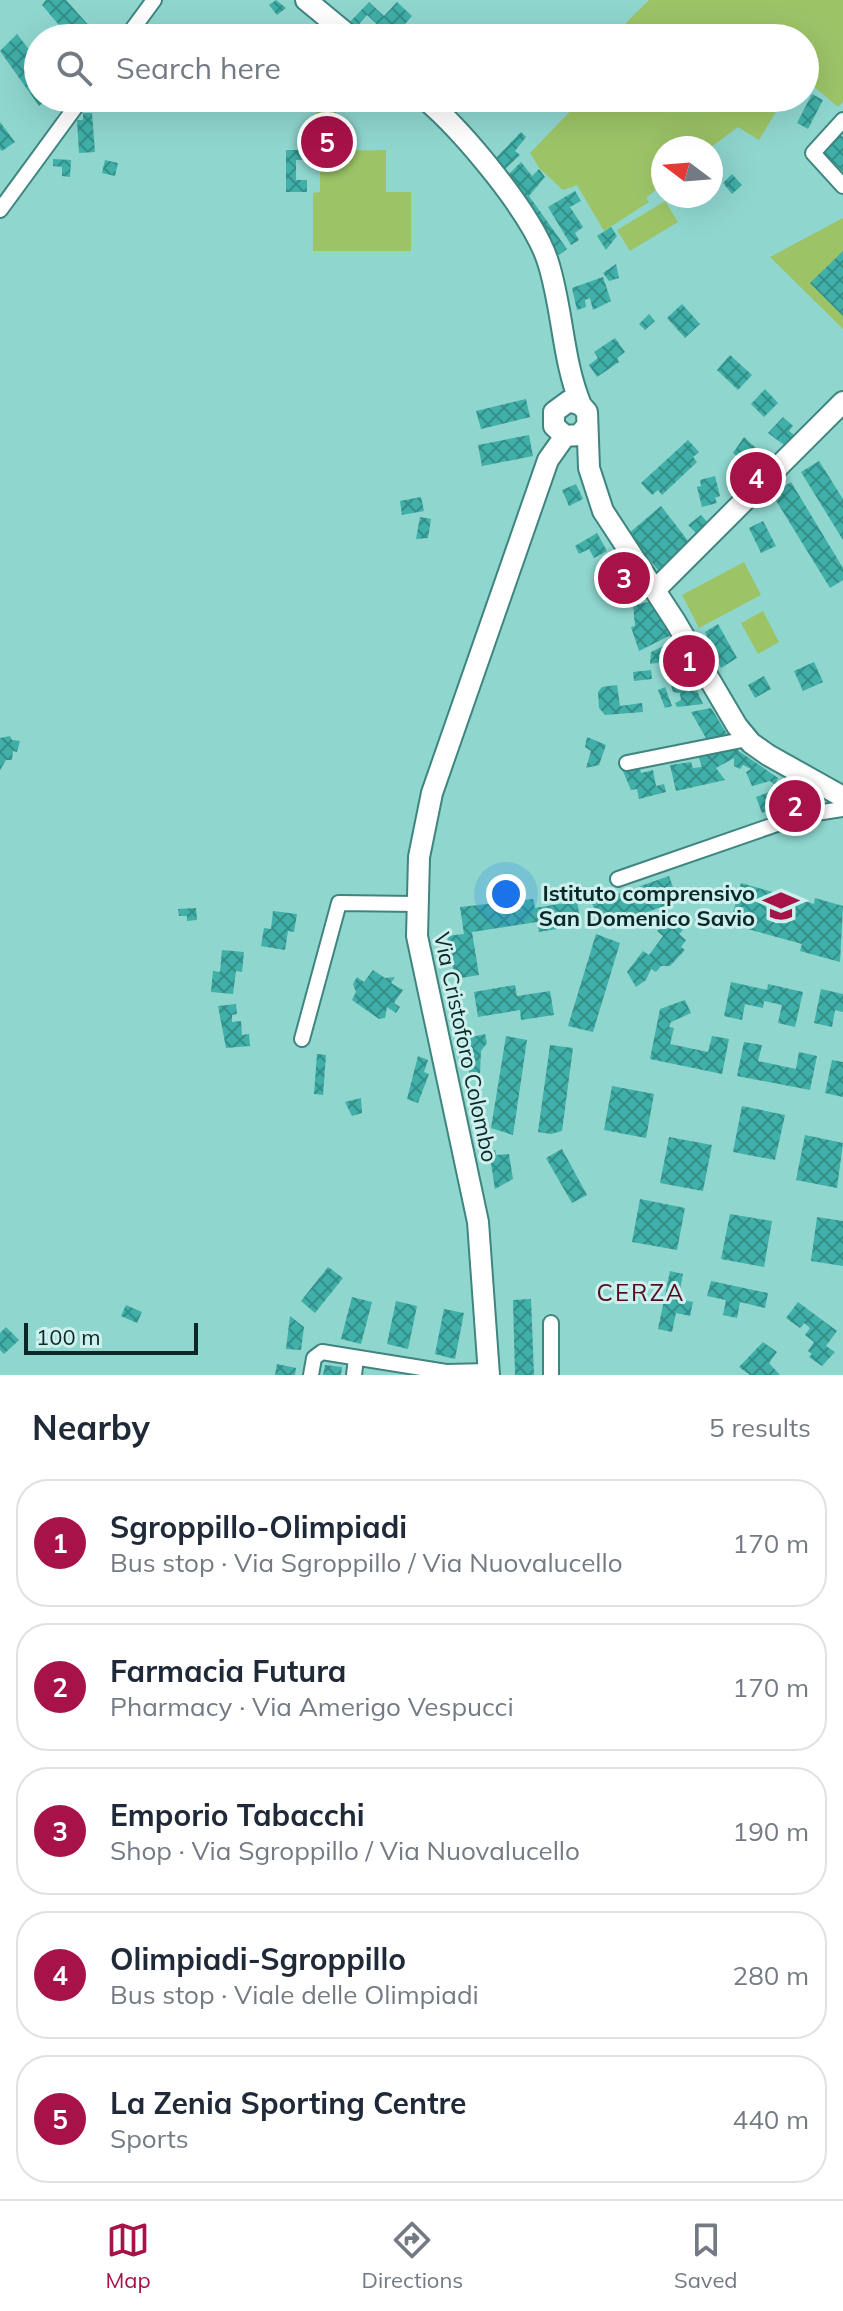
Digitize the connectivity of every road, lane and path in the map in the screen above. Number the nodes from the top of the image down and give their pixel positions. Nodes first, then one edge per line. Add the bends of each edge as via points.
1 (154, 0) edge
2 (306, 0) edge
3 (136, 24) edge
4 (335, 24) edge
5 (72, 112) edge
6 (438, 112) edge
7 (843, 120) edge
8 (843, 186) edge
9 (0, 210) edge
10 (566, 359) junction
11 (843, 402) edge
12 (581, 405) junction
13 (554, 414) junction
14 (587, 426) junction
15 (566, 436) junction
16 (548, 460) junction
17 (589, 468) junction
18 (655, 590) junction
19 (747, 739) junction
20 (627, 763) dead end
21 (837, 793) edge
22 (843, 809) edge
23 (803, 815) junction
24 (618, 879) dead end
25 (416, 904) junction
26 (302, 1039) dead end
27 (551, 1323) dead end
28 (356, 1358) junction
29 (445, 1373) edge
30 (489, 1373) edge
31 (311, 1375) edge
32 (354, 1375) edge
33 (551, 1375) edge

1 - 3 street
2 - 4 street
5 - 9 street
6 - 10 street via 481,156 539,240 555,290
7 - 8 street via 813,153
10 - 12 street
10 - 13 street
11 - 18 street
12 - 13 street via 563,403
12 - 14 street
13 - 15 street via 554,426
13 - 16 street
14 - 15 street via 579,435
14 - 17 street
15 - 16 street
15 - 17 street
16 - 25 street, Via Cristoforo Colombo via 432,793
17 - 18 street via 603,511
18 - 19 street
19 - 20 street
19 - 21 street
21 - 23 street
22 - 23 street
23 - 24 street
25 - 26 street via 339,903
25 - 30 street, Via Cristoforo Colombo via 422,966 478,1222
27 - 33 street
28 - 29 street
28 - 31 street via 317,1353
28 - 32 street
29 - 30 street

